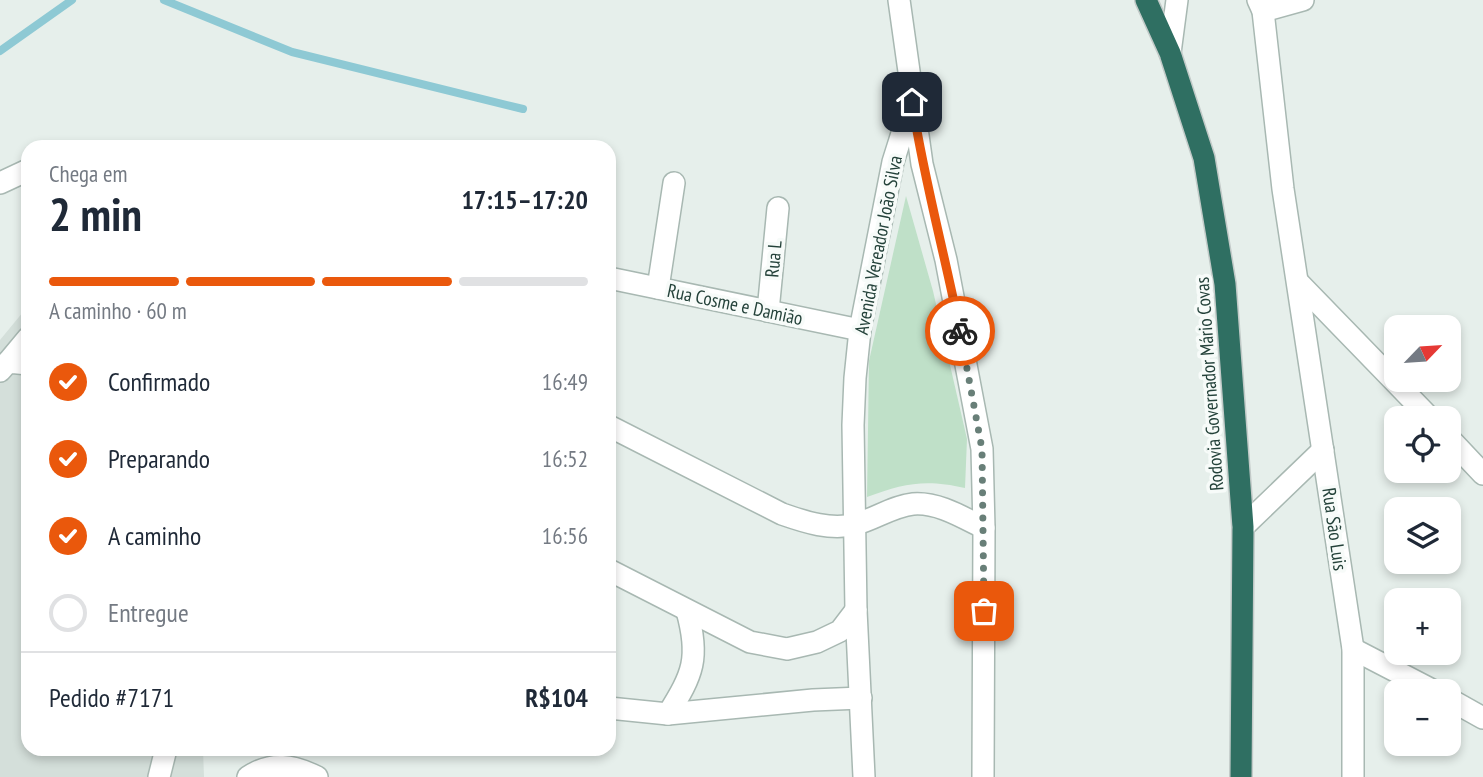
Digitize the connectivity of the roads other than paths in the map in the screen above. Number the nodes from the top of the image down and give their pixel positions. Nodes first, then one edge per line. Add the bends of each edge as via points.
1 (899, 0) edge
2 (1146, 0) edge
3 (1177, 0) edge
4 (1303, 0) edge
5 (1261, 5) edge
6 (1170, 53) junction
7 (912, 102) junction
8 (21, 173) edge
9 (0, 183) edge
10 (674, 183) dead end
11 (778, 208) dead end
12 (616, 279) edge
13 (1299, 283) junction
14 (658, 288) junction
15 (768, 311) junction
16 (860, 330) junction
17 (21, 350) edge
18 (12, 366) edge
19 (1418, 406) edge
20 (616, 430) edge
21 (1323, 450) junction
22 (1461, 451) edge
23 (1483, 474) edge
24 (854, 525) junction
25 (1243, 527) junction
26 (984, 528) junction
27 (616, 574) edge
28 (856, 610) junction
29 (687, 611) junction
30 (1353, 649) junction
31 (1410, 679) edge
32 (860, 698) junction
33 (1461, 706) edge
34 (616, 709) edge
35 (668, 714) junction
36 (1483, 718) edge
37 (164, 756) edge
38 (159, 777) edge
39 (248, 777) edge
40 (317, 777) edge
41 (864, 777) edge
42 (983, 777) edge
43 (1241, 777) edge
44 (1353, 777) edge

1 - 7 street
2 - 6 highway, Rodovia Governador Mário Covas
3 - 6 street
4 - 5 street
5 - 13 street, Rua São Luis
6 - 25 highway, Rodovia Governador Mário Covas via 1204,158 1216,222
7 - 16 street, Avenida Vereador João Silva via 893,162
7 - 26 street, Avenida Vereador João Silva via 982,449
8 - 9 street
10 - 14 street
11 - 15 street, Rua L
12 - 14 street, Rua Cosme e Damião
13 - 19 street
13 - 21 street, Rua São Luis
14 - 15 street, Rua Cosme e Damião
15 - 16 street, Rua Cosme e Damião
16 - 24 street, Avenida Vereador João Silva via 853,425
17 - 18 street
20 - 24 street via 782,514 806,523
21 - 25 street
21 - 30 street, Rua São Luis
22 - 23 street
24 - 26 street via 913,504 939,507
24 - 28 street, Avenida Vereador João Silva
25 - 43 highway, Rodovia Governador Mário Covas
26 - 42 street, Avenida Vereador João Silva
27 - 29 street
28 - 29 street via 840,631 787,649 750,642
28 - 32 street, Avenida Vereador João Silva
29 - 35 street via 692,670
30 - 31 street
30 - 44 street, Rua São Luis
32 - 35 street
32 - 41 street, Avenida Vereador João Silva
33 - 36 street
34 - 35 street
37 - 38 street
39 - 40 street via 277,765

